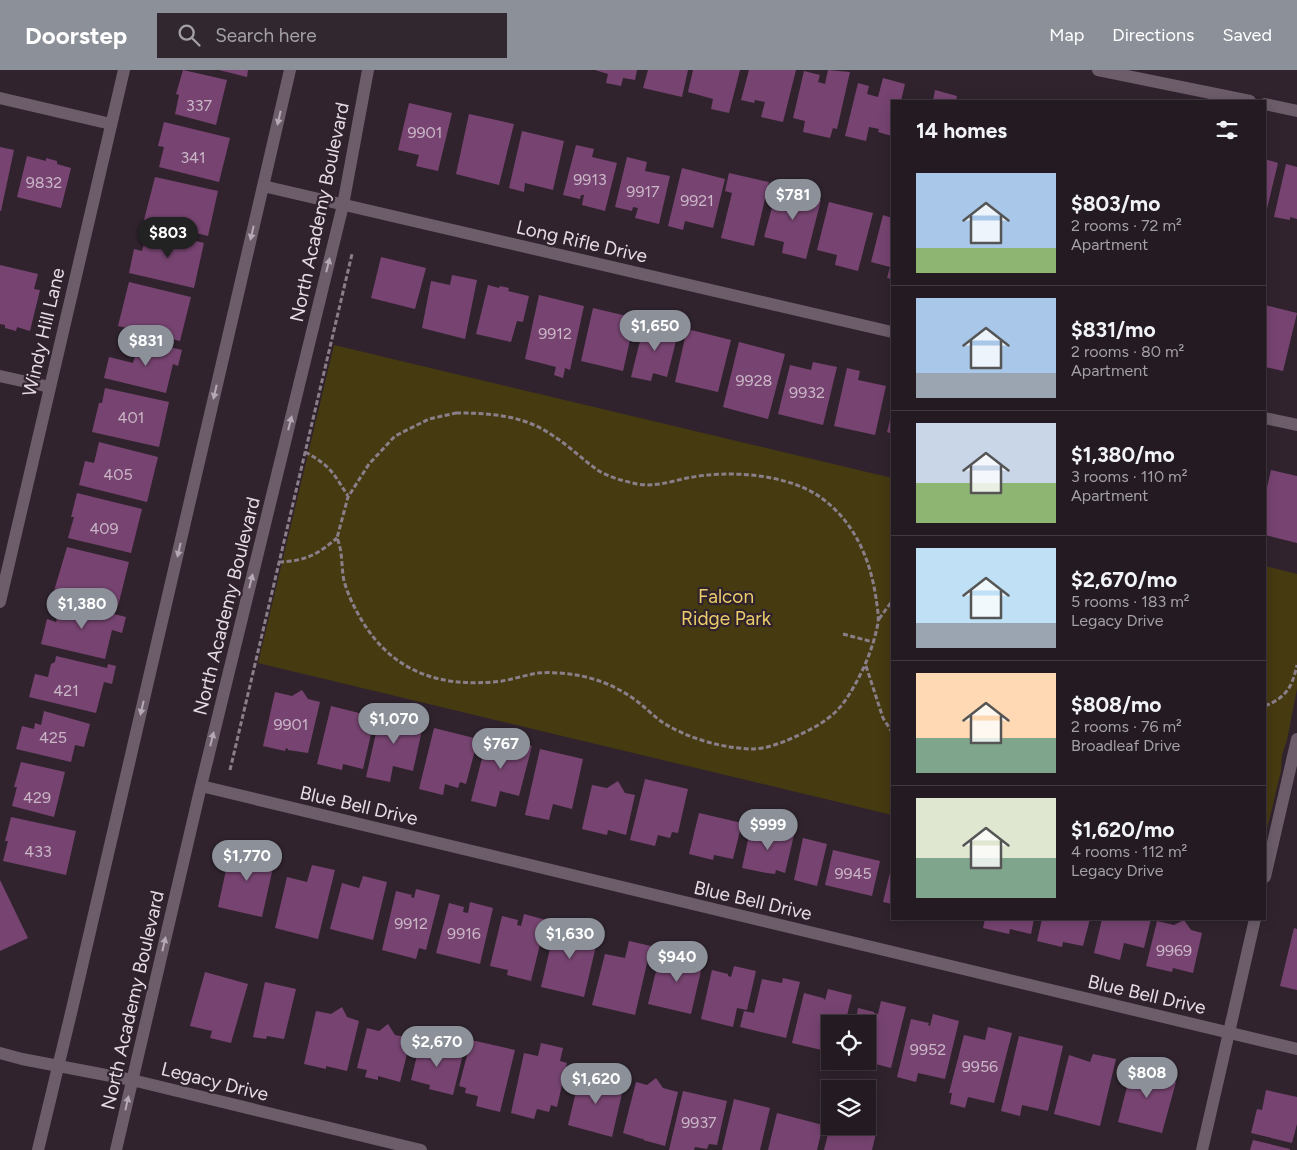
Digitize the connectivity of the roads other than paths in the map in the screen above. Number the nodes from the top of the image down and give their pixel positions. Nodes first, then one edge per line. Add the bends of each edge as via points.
1 (124, 70) edge
2 (290, 70) edge
3 (368, 70) edge
4 (1098, 70) edge
5 (0, 98) edge
6 (1245, 100) edge
7 (1266, 104) edge
8 (1297, 111) edge
9 (111, 124) junction
10 (263, 186) junction
11 (343, 206) junction
12 (891, 332) edge
13 (0, 376) edge
14 (50, 387) junction
15 (1266, 418) edge
16 (1297, 425) edge
17 (0, 602) edge
18 (1297, 739) edge
19 (201, 786) junction
20 (1266, 873) edge
21 (1255, 920) edge
22 (1229, 1033) junction
23 (1297, 1049) edge
24 (0, 1053) edge
25 (58, 1066) junction
26 (132, 1080) junction
27 (38, 1150) edge
28 (116, 1150) edge
29 (421, 1150) edge
30 (1202, 1150) edge

1 - 9 street, Windy Hill Lane
2 -> 10 street
3 - 11 street, North Academy Boulevard
4 - 6 street
5 - 9 street
7 - 8 street
9 - 14 street, Windy Hill Lane
10 - 11 street, Long Rifle Drive
10 -> 25 street
11 - 12 street, Long Rifle Drive
19 -> 11 street, North Academy Boulevard
13 - 14 street
14 - 17 street, Windy Hill Lane
15 - 16 street
18 - 20 street
19 - 22 street, Blue Bell Drive
26 -> 19 street, North Academy Boulevard
21 - 22 street
22 - 23 street, Blue Bell Drive
22 - 30 street
24 - 25 street, Legacy Drive
25 - 26 street, Legacy Drive
25 - 27 street
28 -> 26 street, North Academy Boulevard
26 - 29 street, Legacy Drive

